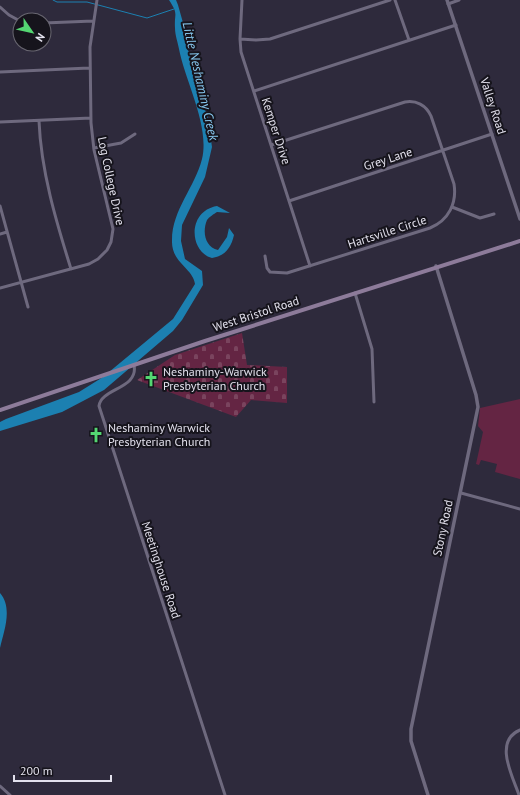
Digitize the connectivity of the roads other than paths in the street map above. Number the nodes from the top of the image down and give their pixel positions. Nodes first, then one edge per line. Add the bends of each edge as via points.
1 (242, 0) edge
2 (390, 0) edge
3 (395, 0) edge
4 (459, 0) edge
5 (97, 1) edge
6 (448, 2) edge
7 (0, 6) edge
8 (12, 17) edge
9 (93, 21) junction
10 (52, 23) edge
11 (456, 25) junction
12 (240, 39) junction
13 (409, 40) junction
14 (89, 68) junction
15 (0, 72) edge
16 (254, 91) junction
17 (91, 118) junction
18 (39, 120) junction
19 (0, 122) edge
20 (135, 134) dead end
21 (492, 134) junction
22 (271, 145) junction
23 (94, 148) junction
24 (442, 151) junction
25 (289, 200) junction
26 (0, 206) edge
27 (452, 207) junction
28 (494, 214) dead end
29 (520, 219) edge
30 (7, 232) junction
31 (0, 234) edge
32 (520, 241) edge
33 (265, 256) dead end
34 (310, 266) junction
35 (436, 266) junction
36 (71, 269) junction
37 (21, 282) junction
38 (0, 288) edge
39 (355, 293) junction
40 (28, 307) dead end
41 (134, 365) junction
42 (374, 402) dead end
43 (0, 410) edge
44 (461, 494) junction
45 (520, 509) edge
46 (520, 730) edge
47 (0, 786) edge
48 (10, 795) edge
49 (225, 795) edge
50 (428, 795) edge
51 (519, 795) edge

1 - 12 street, Kemper Drive
2 - 12 street via 270,39
3 - 13 street
4 - 6 street
5 - 9 street, Log College Drive
6 - 11 street, Valley Road
7 - 8 street
9 - 10 street
9 - 14 street, Log College Drive
11 - 13 street
11 - 21 street, Valley Road
12 - 16 street, Kemper Drive via 241,52
13 - 16 street
14 - 15 street
14 - 17 street, Log College Drive
16 - 22 street, Kemper Drive
17 - 18 street
17 - 23 street, Log College Drive
18 - 19 street
18 - 36 street via 44,171
20 - 23 street via 121,143
21 - 24 street, Grey Lane
21 - 29 street, Valley Road
22 - 24 street via 413,101 428,110
22 - 25 street, Kemper Drive
23 - 36 street, Log College Drive via 113,224 112,238 107,250 98,259
24 - 25 street, Grey Lane
24 - 27 street via 455,189
25 - 34 street, Kemper Drive
26 - 30 street
27 - 28 street via 480,218
27 - 34 street, Hartsville Circle via 445,218 434,226
30 - 31 street
30 - 37 street
32 - 35 main road, West Bristol Road
33 - 34 street, Hartsville Circle via 266,268 272,273
35 - 39 main road, West Bristol Road
35 - 44 street, Stony Road via 478,404
36 - 37 street, Log College Drive
37 - 38 street, Log College Drive
37 - 40 street
39 - 41 main road, West Bristol Road
39 - 42 street via 372,349
41 - 43 main road, West Bristol Road
41 - 49 street, Meetinghouse Road via 133,377 103,399 99,406
44 - 45 street
44 - 50 street, Stony Road via 411,729 411,741
46 - 51 street via 509,740 506,753
47 - 48 street

